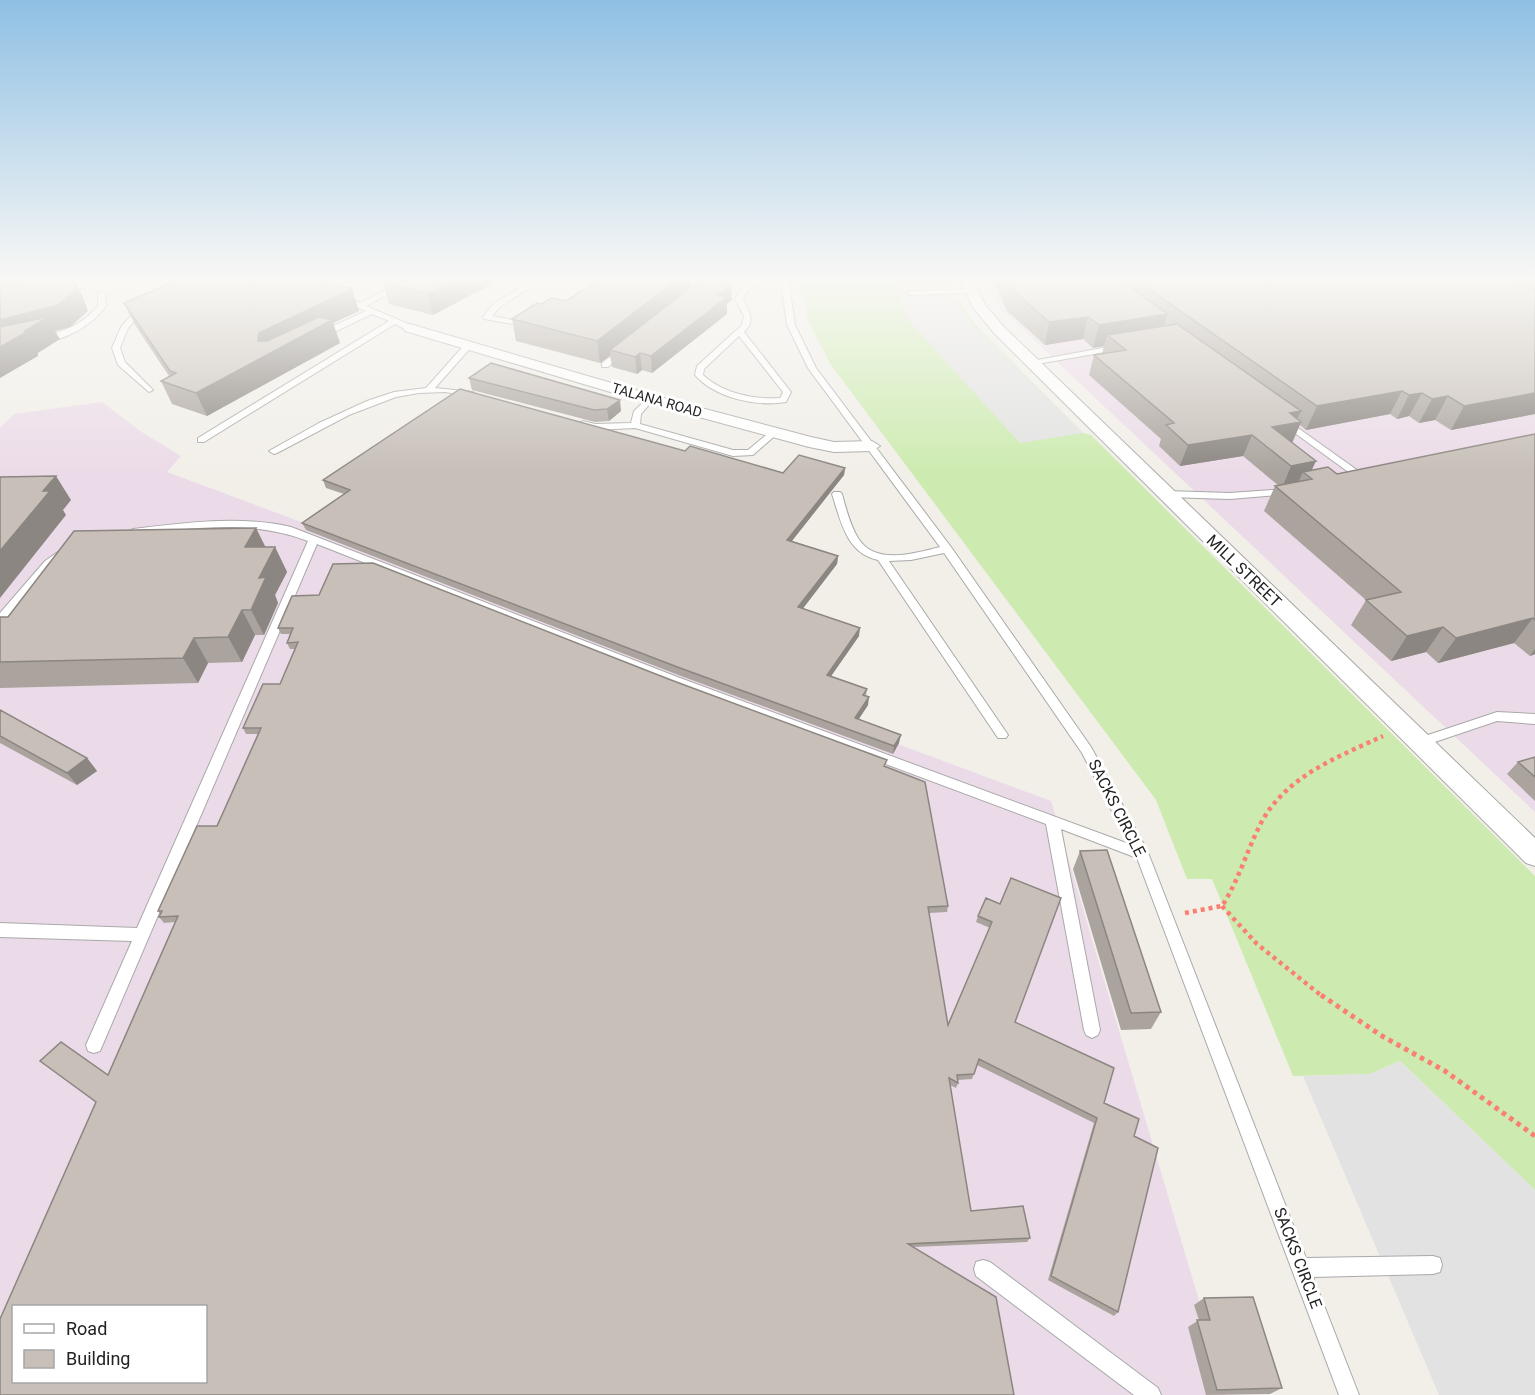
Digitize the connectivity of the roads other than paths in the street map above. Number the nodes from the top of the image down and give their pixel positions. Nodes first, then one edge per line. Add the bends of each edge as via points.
1 (118, 343) edge
2 (359, 343) edge
3 (462, 343) edge
4 (728, 343) edge
5 (749, 343) edge
6 (798, 343) edge
7 (1013, 343) edge
8 (633, 344) edge
9 (469, 345) junction
10 (1126, 346) edge
11 (1032, 363) junction
12 (605, 365) dead end
13 (430, 388) junction
14 (149, 390) dead end
15 (483, 398) edge
16 (650, 399) junction
17 (1276, 414) edge
18 (576, 423) edge
19 (635, 425) junction
20 (774, 433) junction
21 (201, 440) dead end
22 (872, 446) junction
23 (274, 451) dead end
24 (1371, 475) edge
25 (1361, 477) junction
26 (1349, 479) edge
27 (1293, 490) edge
28 (837, 494) dead end
29 (1167, 494) junction
30 (124, 533) edge
31 (314, 539) junction
32 (80, 543) edge
33 (947, 549) junction
34 (881, 557) junction
35 (0, 620) edge
36 (1535, 719) edge
37 (1002, 735) dead end
38 (1420, 742) junction
39 (1052, 820) junction
40 (1532, 848) edge
41 (1142, 854) junction
42 (0, 930) edge
43 (142, 935) junction
44 (1092, 1030) dead end
45 (94, 1046) dead end
46 (1433, 1265) dead end
47 (1302, 1268) junction
48 (982, 1269) dead end
49 (1151, 1395) edge
50 (1349, 1395) edge

1 - 14 lane via 121,363
2 - 21 lane
3 - 9 street, TALANA ROAD
4 - 5 lane via 700,368 704,382 761,401 783,400 787,392
6 - 22 lane, SACKS CIRCLE via 826,389
7 - 11 street, MILL STREET
8 - 12 lane
9 - 13 lane
9 - 16 street, TALANA ROAD
10 - 11 lane
11 - 29 street, MILL STREET
13 - 15 lane
13 - 23 lane via 378,398
16 - 19 lane via 637,413
16 - 20 street, TALANA ROAD
17 - 25 lane
18 - 19 lane via 595,427
19 - 20 lane via 743,454 750,453
20 - 22 street, TALANA ROAD via 834,447
22 - 33 lane, SACKS CIRCLE
24 - 25 lane
25 - 26 lane
27 - 29 lane via 1271,495
28 - 34 lane via 855,541 863,551
29 - 38 street, MILL STREET
30 - 31 lane via 218,522 253,523
31 - 39 lane via 676,681
31 - 43 lane
32 - 35 lane via 49,563
33 - 34 lane
33 - 41 lane, SACKS CIRCLE via 1086,750
34 - 37 lane
36 - 38 lane via 1497,716
38 - 40 street, MILL STREET
39 - 41 lane
39 - 44 lane
41 - 47 lane, SACKS CIRCLE
42 - 43 lane
43 - 45 lane
46 - 47 lane
47 - 50 lane, SACKS CIRCLE
48 - 49 lane

